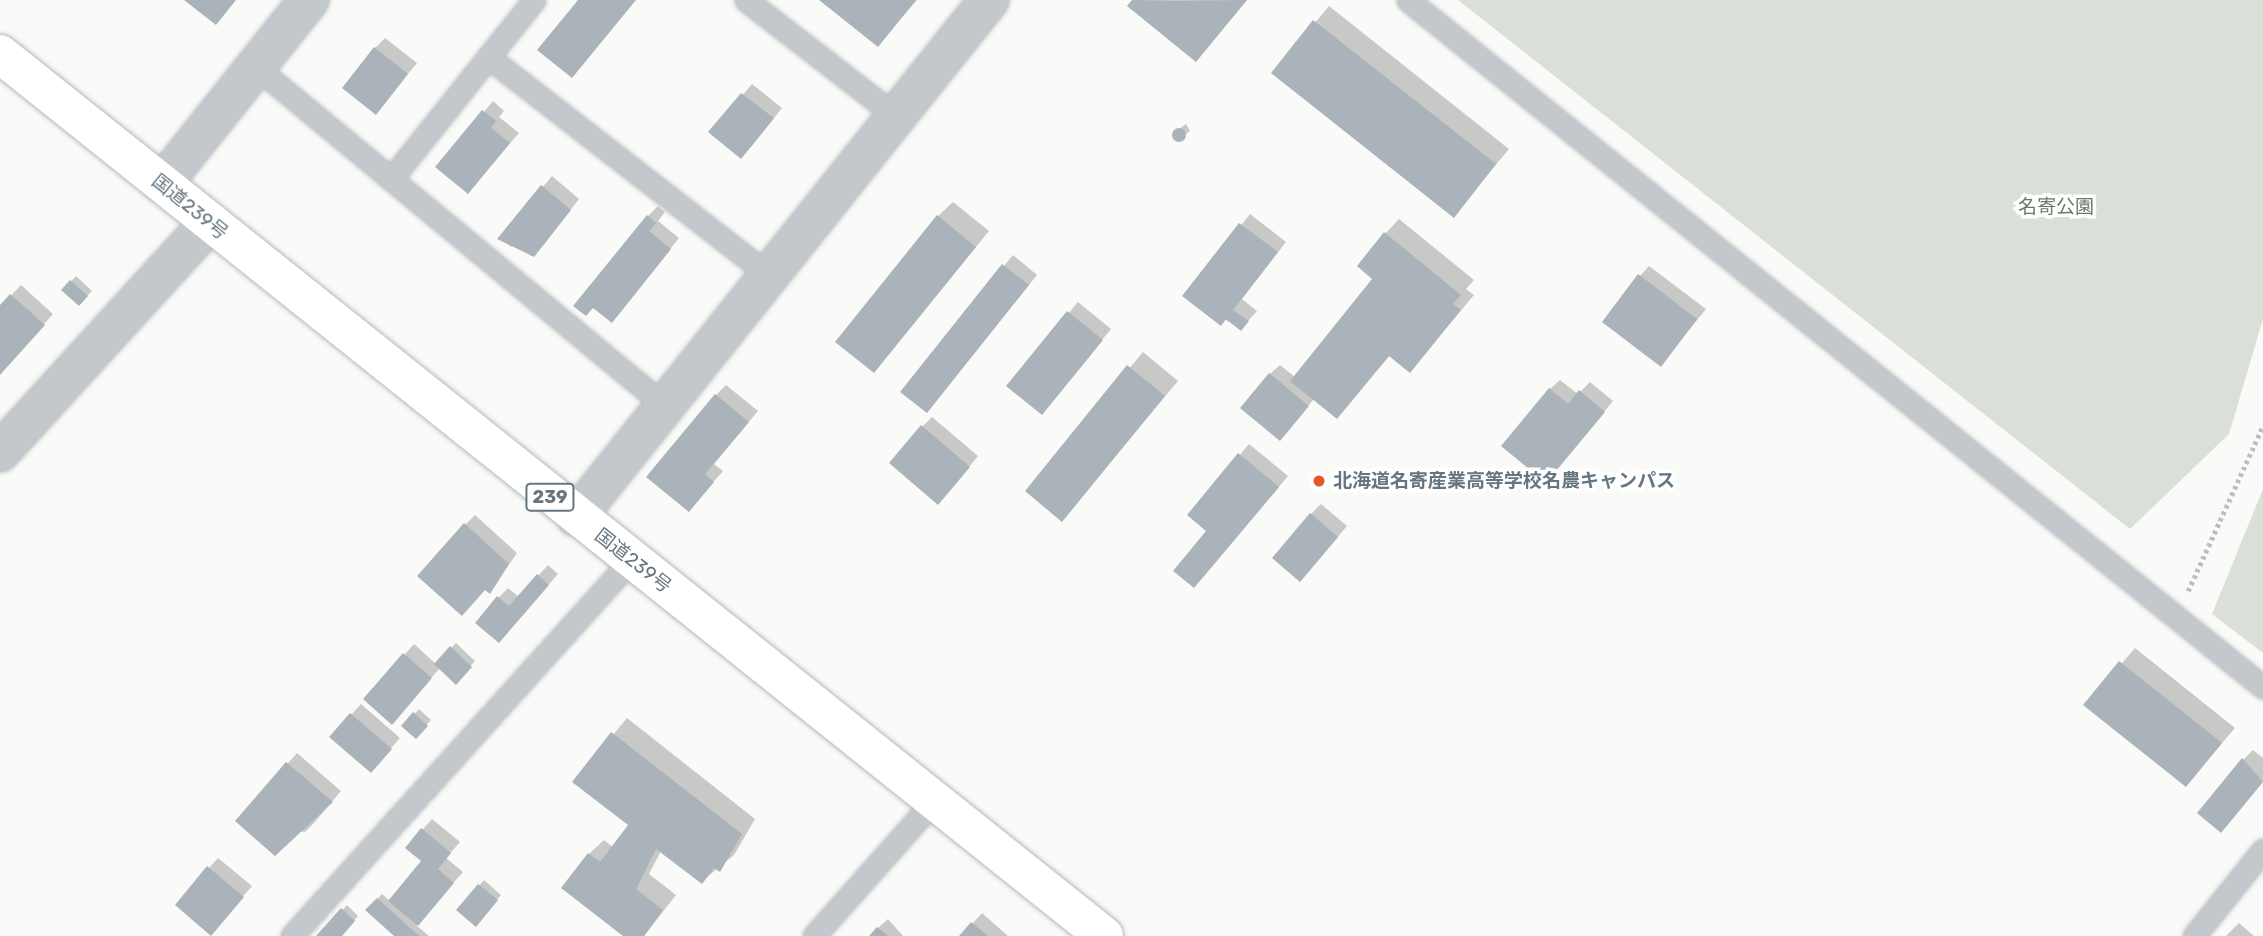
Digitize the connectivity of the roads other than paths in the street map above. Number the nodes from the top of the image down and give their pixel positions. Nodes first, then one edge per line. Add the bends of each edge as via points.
1 (309, 0) edge
2 (534, 0) edge
3 (746, 0) edge
4 (989, 0) edge
5 (1408, 0) edge
6 (0, 54) edge
7 (488, 57) junction
8 (256, 67) junction
9 (896, 116) junction
10 (391, 178) junction
11 (162, 184) junction
12 (209, 223) junction
13 (769, 275) junction
14 (664, 405) junction
15 (0, 452) edge
16 (576, 517) junction
17 (632, 559) junction
18 (2263, 687) edge
19 (934, 801) junction
20 (2263, 850) edge
21 (292, 936) edge
22 (814, 936) edge
23 (1104, 936) edge
24 (2194, 936) edge

1 - 8 street
2 - 7 lane
3 - 9 lane
4 - 9 street
5 - 18 lane
6 - 11 highway, 国道239号 / 239
7 - 10 lane
7 - 13 lane
8 - 10 lane
8 - 11 street
9 - 13 street
10 - 14 lane
11 - 12 highway, 国道239号 / 239
12 - 15 street
12 - 16 highway, 国道239号 / 239
13 - 14 street
14 - 16 street
16 - 17 highway, 国道239号 / 239
17 - 19 highway, 国道239号 / 239
17 - 21 lane
19 - 22 lane
19 - 23 highway, 国道239号 / 239
20 - 24 lane

